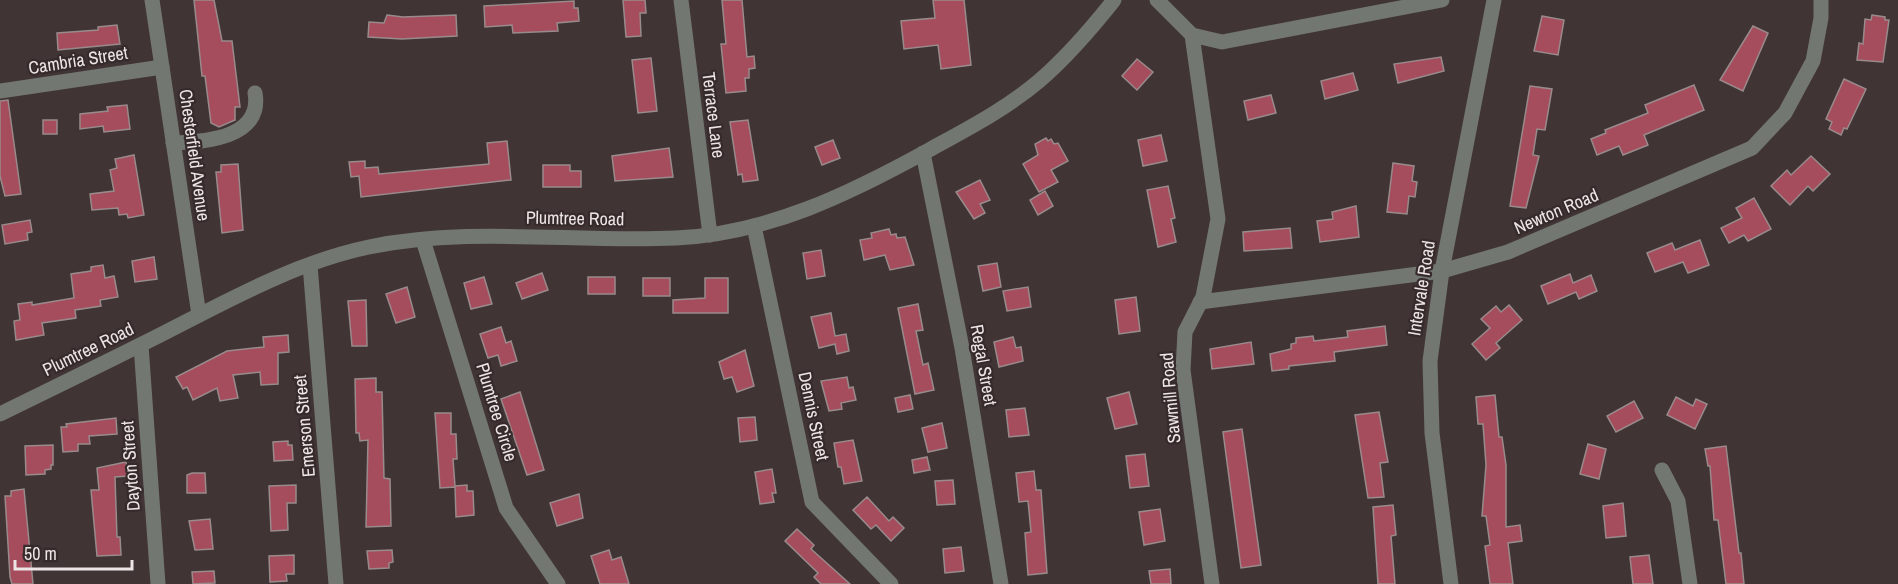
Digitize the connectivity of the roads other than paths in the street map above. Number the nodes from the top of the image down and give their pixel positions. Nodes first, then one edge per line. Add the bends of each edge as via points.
1 (152, 0) edge
2 (681, 0) edge
3 (1114, 0) edge
4 (1157, 0) edge
5 (1442, 0) edge
6 (1494, 0) edge
7 (1821, 0) edge
8 (1192, 34) junction
9 (162, 67) junction
10 (0, 92) edge
11 (255, 93) dead end
12 (173, 143) junction
13 (923, 153) junction
14 (754, 226) junction
15 (710, 235) junction
16 (423, 240) junction
17 (310, 264) junction
18 (1442, 270) junction
19 (1200, 302) junction
20 (199, 315) junction
21 (141, 345) junction
22 (0, 414) edge
23 (1662, 470) dead end
24 (158, 584) edge
25 (336, 584) edge
26 (558, 584) edge
27 (891, 584) edge
28 (1000, 584) edge
29 (1212, 584) edge
30 (1451, 584) edge
31 (1690, 584) edge

1 - 9 street, Chesterfield Avenue
2 - 15 street, Terrace Lane
3 - 13 street, Plumtree Road via 1089,32 1039,80 995,112
4 - 8 street
5 - 8 street via 1222,42
6 - 18 street, Intervale Road
7 - 18 street, Newton Road via 1813,61 1785,113 1752,148 1509,252
8 - 19 street, Sawmill Road via 1218,219
9 - 10 street, Cambria Street
9 - 12 street, Chesterfield Avenue
11 - 12 street via 252,118 238,131 199,142
12 - 20 street, Chesterfield Avenue
13 - 14 street, Plumtree Road via 821,204
13 - 28 street, Regal Street via 962,348
14 - 15 street, Plumtree Road
14 - 27 street, Dennis Street via 812,502
15 - 16 street, Plumtree Road via 656,239
16 - 17 street, Plumtree Road via 372,246
16 - 26 street, Plumtree Circle via 506,508
17 - 20 street, Plumtree Road
17 - 25 street, Emerson Street
18 - 19 street, Newton Road
18 - 30 street, Intervale Road via 1429,396
19 - 29 street, Sawmill Road via 1185,332 1183,370
20 - 21 street, Plumtree Road
21 - 22 street, Plumtree Road
21 - 24 street, Dayton Street
23 - 31 street via 1678,501

